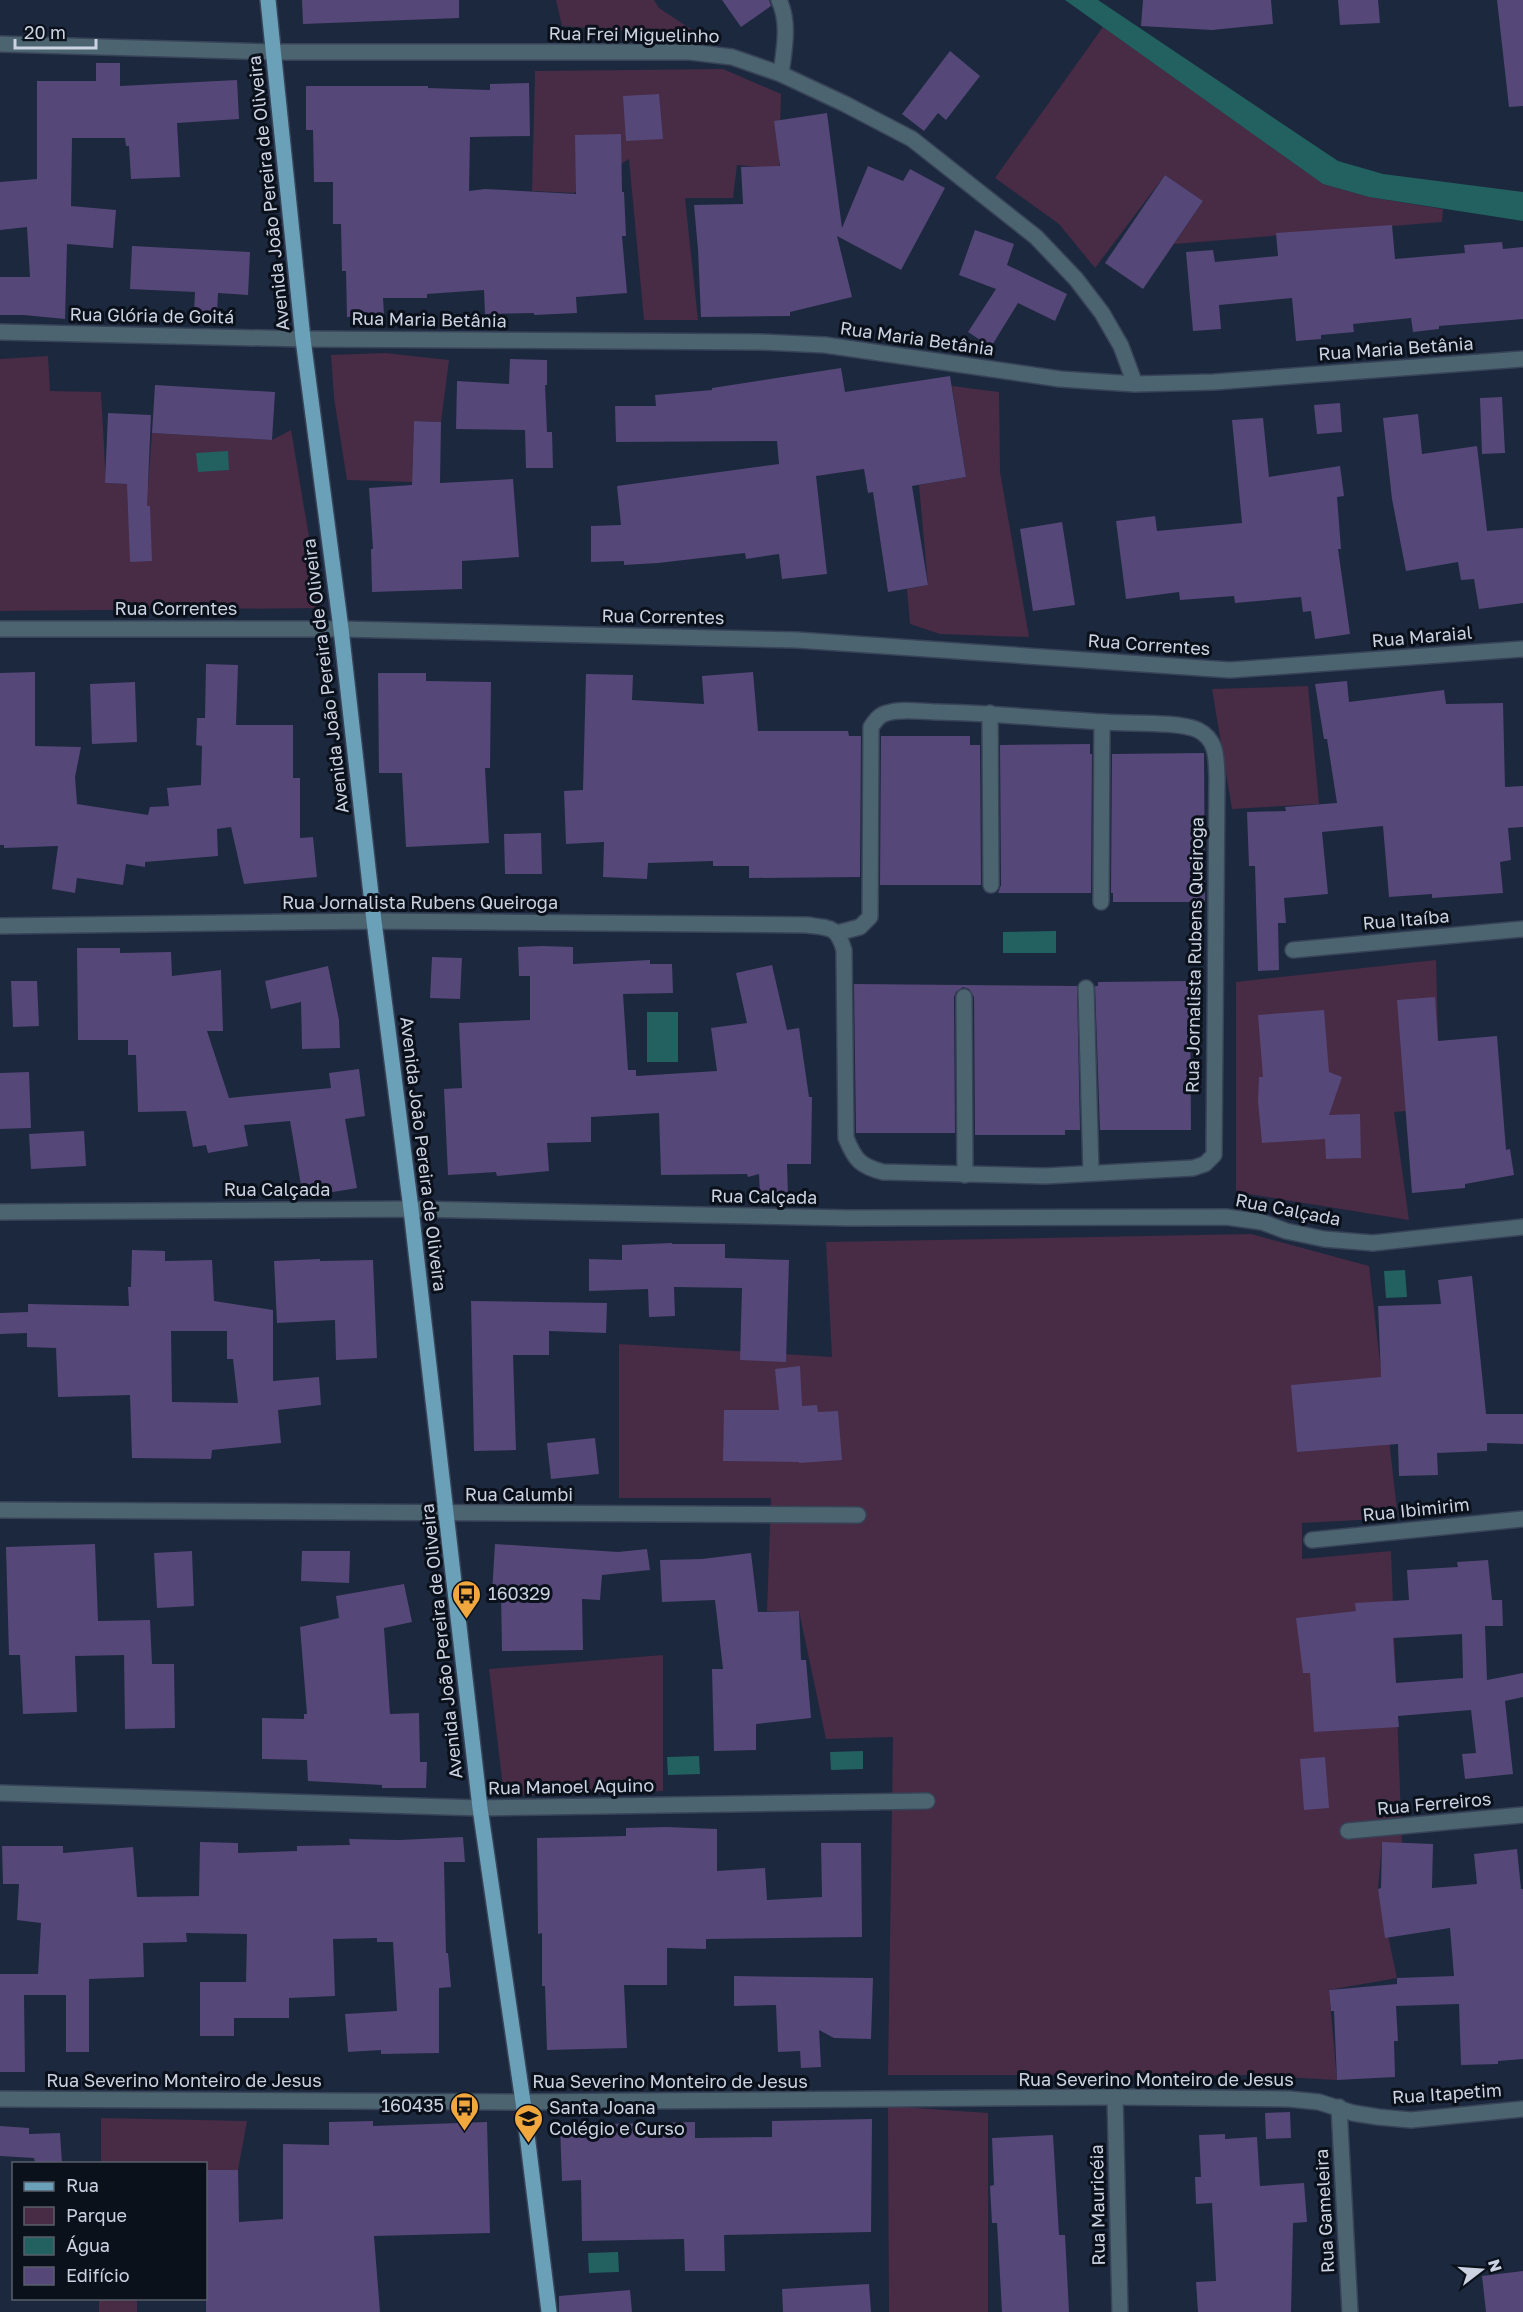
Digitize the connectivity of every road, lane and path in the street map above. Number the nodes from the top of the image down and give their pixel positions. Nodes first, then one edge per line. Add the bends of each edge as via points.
1 (268, 0) edge
2 (779, 0) edge
3 (0, 44) edge
4 (275, 52) junction
5 (781, 74) junction
6 (0, 332) edge
7 (303, 339) junction
8 (1523, 359) edge
9 (1135, 384) junction
10 (340, 628) junction
11 (0, 629) edge
12 (1523, 648) edge
13 (1323, 665) joint
14 (990, 713) junction
15 (1102, 722) junction
16 (991, 885) dead end
17 (1101, 902) dead end
18 (374, 921) junction
19 (0, 926) edge
20 (1523, 929) edge
21 (837, 933) junction
22 (1293, 950) dead end
23 (1086, 988) dead end
24 (964, 997) dead end
25 (1090, 1173) junction
26 (965, 1175) junction
27 (411, 1209) junction
28 (0, 1212) edge
29 (1523, 1227) edge
30 (0, 1510) edge
31 (448, 1514) junction
32 (858, 1515) dead end
33 (1523, 1518) edge
34 (1312, 1540) dead end
35 (0, 1793) edge
36 (927, 1801) dead end
37 (480, 1808) junction
38 (1523, 1815) edge
39 (1348, 1831) dead end
40 (1114, 2097) junction
41 (0, 2099) edge
42 (523, 2102) junction
43 (1339, 2107) junction
44 (1523, 2109) edge
45 (549, 2312) edge
46 (1120, 2312) edge
47 (1350, 2312) edge

1 - 4 main road, Avenida João Pereira de Oliveira
2 - 5 street via 786,38
3 - 4 street, Rua Frei Miguelinho
4 - 5 street, Rua Frei Miguelinho via 690,52 732,57
4 - 7 main road, Avenida João Pereira de Oliveira
5 - 9 street, Rua Frei Miguelinho via 912,140 1036,237 1102,313 1121,346
6 - 7 street, Rua Glória de Goitá
7 - 9 street, Rua Maria Betânia via 825,345 1060,379
7 - 10 main road, Avenida João Pereira de Oliveira
8 - 9 street, Rua Maria Betânia via 1214,382
10 - 11 street, Rua Correntes
10 - 13 street, Rua Correntes via 797,640 1230,670
10 - 18 main road, Avenida João Pereira de Oliveira
12 - 13 street, Rua Maraial
14 - 15 street, Rua Jornalista Rubens Queiroga
14 - 16 street
14 - 21 street, Rua Jornalista Rubens Queiroga via 889,712 879,716 871,727 870,917 860,927
15 - 17 street
15 - 25 street, Rua Jornalista Rubens Queiroga via 1198,730 1211,739 1215,752 1214,1155 1193,1168
18 - 19 street, Rua Jornalista Rubens Queiroga
18 - 21 street, Rua Jornalista Rubens Queiroga via 807,925 831,928
18 - 27 main road, Avenida João Pereira de Oliveira
20 - 22 street, Rua Itaíba
21 - 26 street, Rua Jornalista Rubens Queiroga via 844,950 846,1138 853,1156 867,1168 883,1172
23 - 25 street
24 - 26 street
25 - 26 street, Rua Jornalista Rubens Queiroga
27 - 28 street, Rua Calçada
27 - 29 street, Rua Calçada via 850,1218 1226,1217 1262,1222 1324,1239 1373,1243
27 - 31 main road, Avenida João Pereira de Oliveira
30 - 31 street, Rua Calumbi
31 - 32 street, Rua Calumbi
31 - 37 main road, Avenida João Pereira de Oliveira
33 - 34 street, Rua Ibimirim
35 - 37 street, Rua Manoel Aquino
36 - 37 street, Rua Manoel Aquino
37 - 42 main road, Avenida João Pereira de Oliveira
38 - 39 street, Rua Ferreiros
40 - 42 street, Rua Severino Monteiro de Jesus
40 - 43 street, Rua Severino Monteiro de Jesus via 1289,2099
40 - 46 street, Rua Mauricéia
41 - 42 street, Rua Severino Monteiro de Jesus
42 - 45 main road, Avenida João Pereira de Oliveira
43 - 44 street, Rua Itapetim via 1353,2113 1411,2120
43 - 47 street, Rua Gameleira

